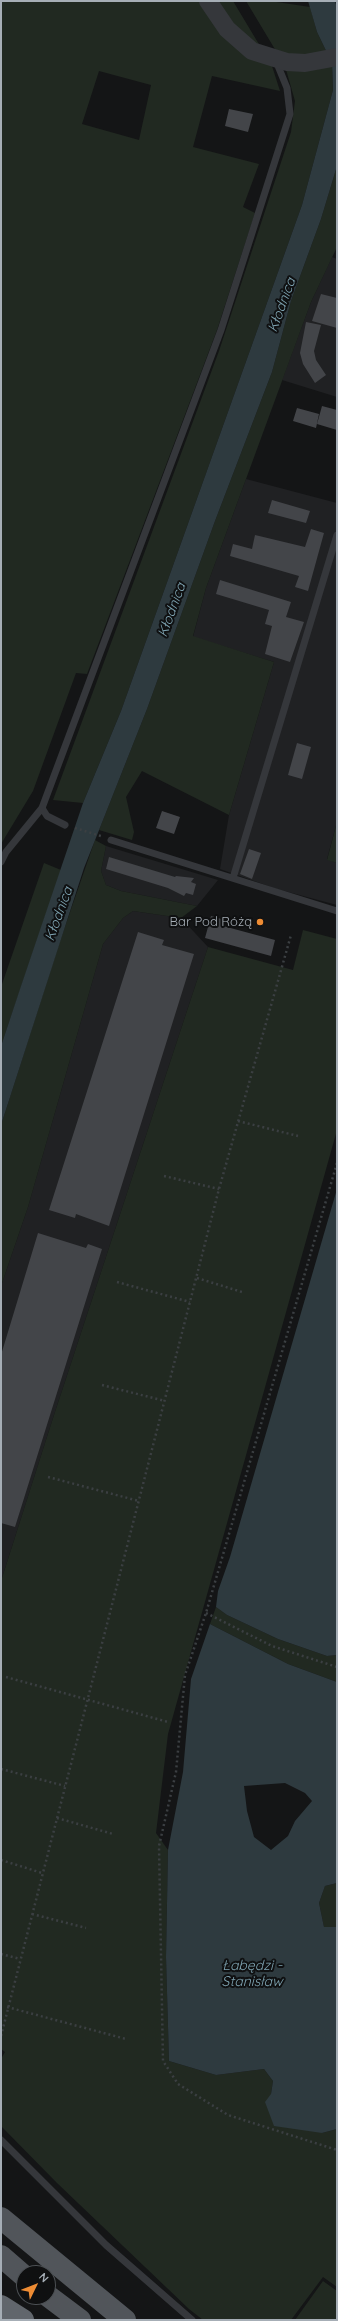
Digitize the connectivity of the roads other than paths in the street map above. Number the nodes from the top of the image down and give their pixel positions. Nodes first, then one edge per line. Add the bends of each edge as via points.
1 (208, 1) edge
2 (331, 58) edge
3 (275, 59) junction
4 (337, 535) edge
5 (42, 808) junction
6 (65, 825) road end
7 (111, 840) road end
8 (1, 862) edge
9 (233, 878) junction
10 (337, 911) edge
11 (1, 2140) edge
12 (1, 2218) edge
13 (1, 2256) edge
14 (16, 2269) edge
15 (1, 2298) edge
16 (56, 2302) edge
17 (1, 2306) edge
18 (24, 2320) edge
19 (80, 2320) edge
20 (125, 2320) edge
21 (192, 2320) edge

1 - 3 street via 227,29 240,42 252,51
2 - 3 street via 305,64
3 - 5 lane via 287,88 290,114 281,144 221,330
4 - 9 lane
5 - 6 lane via 47,816
5 - 8 lane via 6,852
7 - 9 lane
9 - 10 lane
11 - 21 lane via 106,2245
12 - 20 main road
13 - 14 main road
15 - 18 main road
16 - 19 main road
17 - 18 highway

